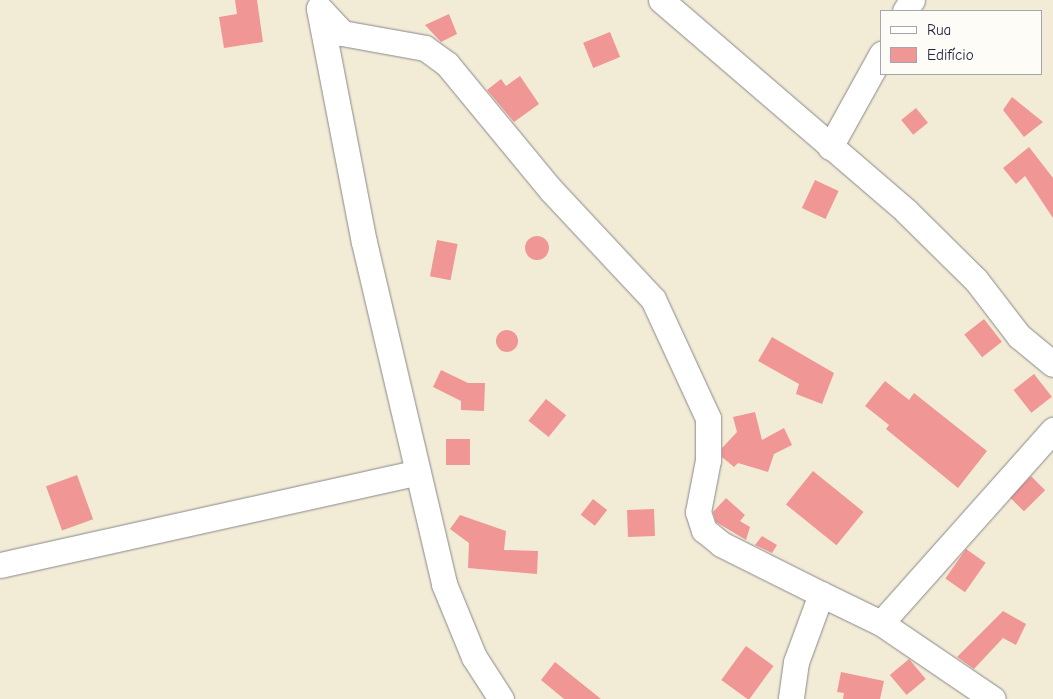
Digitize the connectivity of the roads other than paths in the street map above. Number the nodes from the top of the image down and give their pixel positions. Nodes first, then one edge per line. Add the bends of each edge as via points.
1 (661, 0) edge
2 (318, 4) edge
3 (880, 57) edge
4 (830, 147) junction
5 (1053, 364) edge
6 (1053, 430) edge
7 (415, 473) junction
8 (0, 565) edge
9 (821, 594) junction
10 (882, 623) junction
11 (501, 699) edge
12 (791, 699) edge
13 (993, 699) edge

1 - 4 street
2 - 7 street via 364,242
2 - 9 street via 342,33 425,48 447,64 552,190 652,299 708,418 708,460 698,512 704,530 721,544
3 - 4 street
4 - 5 street via 969,273 1018,336
6 - 10 street
7 - 8 street
7 - 11 street via 444,584 474,656
9 - 10 street
9 - 12 street via 796,662
10 - 13 street

